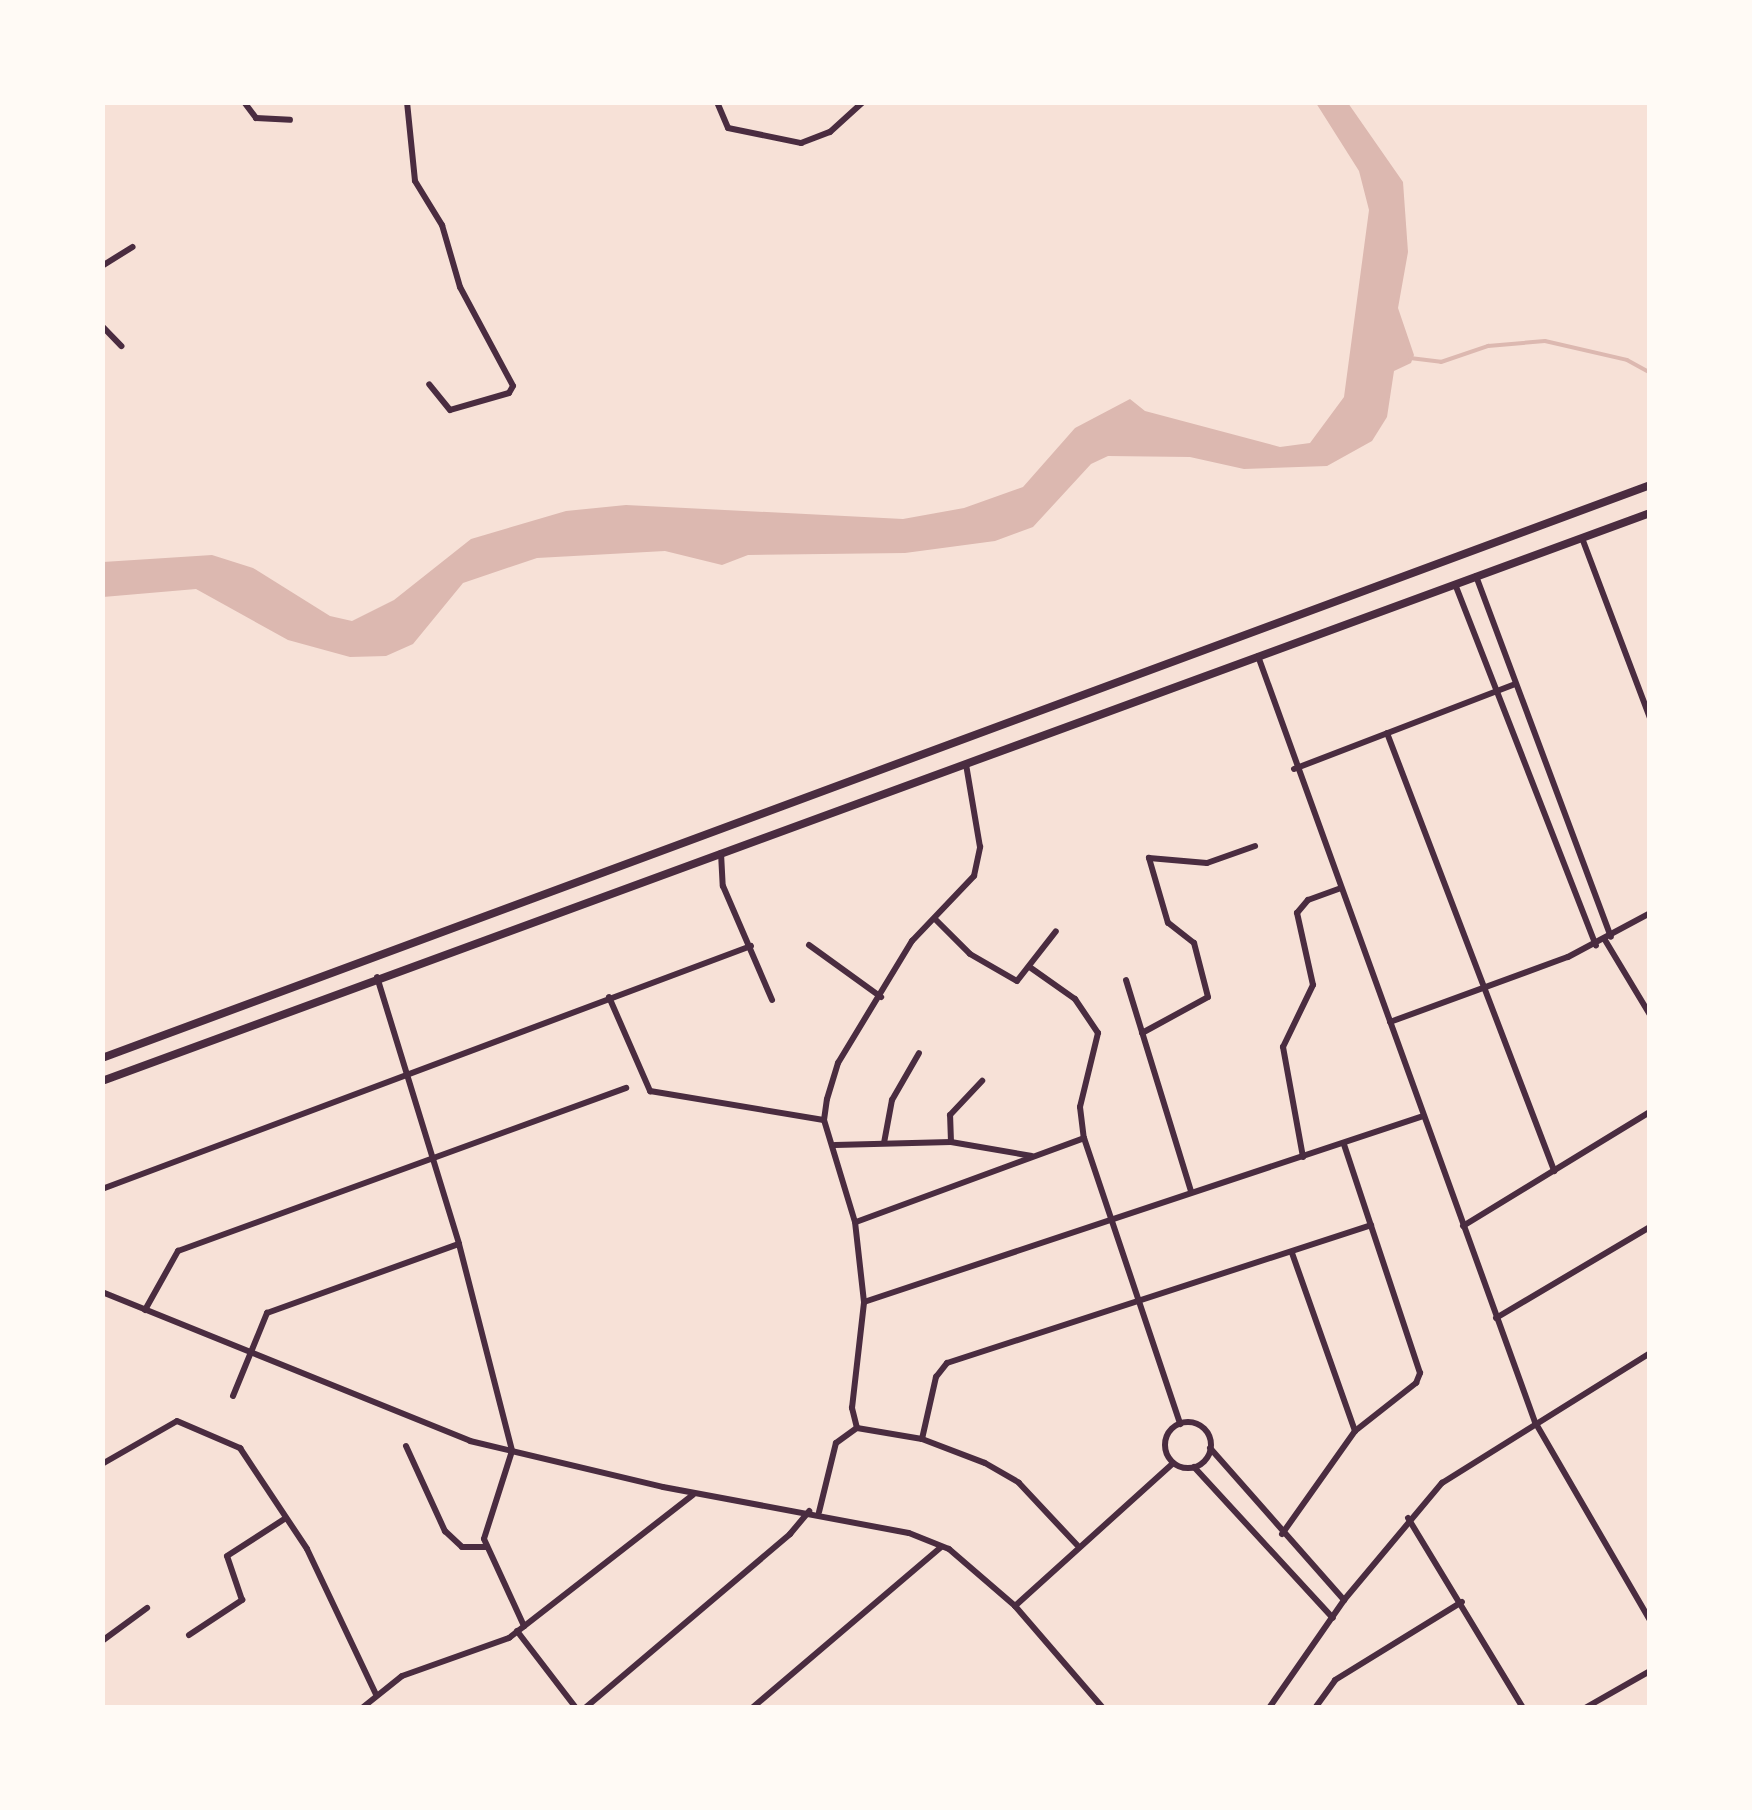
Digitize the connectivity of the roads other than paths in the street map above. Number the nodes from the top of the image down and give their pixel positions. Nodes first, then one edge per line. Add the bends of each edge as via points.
1 (244, 102) edge
2 (407, 102) edge
3 (717, 102) edge
4 (863, 102) edge
5 (290, 120) dead end
6 (132, 247) dead end
7 (102, 266) edge
8 (102, 326) edge
9 (121, 346) dead end
10 (429, 384) dead end
11 (1650, 485) edge
12 (1650, 514) edge
13 (1582, 538) junction
14 (1476, 576) junction
15 (1455, 583) junction
16 (1242, 637) junction
17 (1254, 658) junction
18 (1515, 684) junction
19 (1498, 689) junction
20 (1650, 718) edge
21 (1388, 733) junction
22 (966, 764) junction
23 (1294, 769) junction
24 (706, 835) junction
25 (1255, 846) dead end
26 (717, 854) junction
27 (1339, 888) junction
28 (1650, 912) edge
29 (936, 920) junction
30 (1056, 931) dead end
31 (1608, 939) junction
32 (809, 945) dead end
33 (1596, 945) junction
34 (751, 946) junction
35 (370, 958) junction
36 (1031, 968) junction
37 (377, 977) junction
38 (1126, 980) dead end
39 (1482, 986) junction
40 (609, 997) junction
41 (881, 997) junction
42 (772, 1000) dead end
43 (1650, 1015) edge
44 (1390, 1022) junction
45 (1142, 1034) junction
46 (919, 1053) dead end
47 (102, 1058) edge
48 (409, 1072) junction
49 (102, 1081) edge
50 (982, 1081) dead end
51 (626, 1088) dead end
52 (1650, 1112) edge
53 (1424, 1116) junction
54 (824, 1120) junction
55 (1084, 1138) junction
56 (950, 1142) junction
57 (884, 1144) junction
58 (1344, 1144) junction
59 (835, 1145) junction
60 (1034, 1156) junction
61 (1303, 1157) junction
62 (434, 1158) junction
63 (1554, 1171) junction
64 (102, 1189) edge
65 (1191, 1191) junction
66 (1113, 1216) junction
67 (855, 1222) junction
68 (1371, 1225) junction
69 (1463, 1226) junction
70 (1650, 1226) edge
71 (459, 1244) junction
72 (1292, 1252) junction
73 (102, 1292) edge
74 (864, 1302) junction
75 (1142, 1303) junction
76 (145, 1310) junction
77 (1496, 1318) junction
78 (1650, 1353) edge
79 (249, 1354) junction
80 (232, 1396) dead end
81 (1535, 1422) junction
82 (1180, 1424) junction
83 (857, 1428) junction
84 (1355, 1431) junction
85 (922, 1439) junction
86 (406, 1446) dead end
87 (1210, 1448) junction
88 (512, 1452) junction
89 (1173, 1463) junction
90 (102, 1464) edge
91 (1194, 1466) junction
92 (694, 1494) junction
93 (809, 1510) junction
94 (819, 1512) junction
95 (286, 1518) junction
96 (1408, 1518) junction
97 (1282, 1534) junction
98 (1078, 1545) junction
99 (942, 1546) junction
100 (487, 1547) junction
101 (1344, 1600) junction
102 (1462, 1602) junction
103 (1015, 1606) junction
104 (148, 1608) dead end
105 (1333, 1618) junction
106 (1650, 1620) edge
107 (520, 1629) junction
108 (189, 1635) dead end
109 (102, 1641) edge
110 (1650, 1671) edge
111 (376, 1694) junction
112 (362, 1708) edge
113 (576, 1708) edge
114 (585, 1708) edge
115 (752, 1708) edge
116 (1103, 1708) edge
117 (1269, 1708) edge
118 (1315, 1708) edge
119 (1523, 1708) edge
120 (1586, 1708) edge

1 - 5 street via 256,118
2 - 10 street via 415,182 442,226 460,287 513,386 509,393 450,410
3 - 4 street via 728,128 801,143 830,132
6 - 7 street
8 - 9 street
11 - 16 street
12 - 13 street
13 - 14 street
13 - 20 street
14 - 15 street
14 - 18 street
15 - 17 street
15 - 19 street
16 - 17 street
16 - 24 street
17 - 22 street
17 - 23 street
18 - 19 street
18 - 31 street
19 - 21 street
19 - 33 street
21 - 23 street
21 - 39 street
22 - 26 street
22 - 29 street via 979,863
23 - 27 street
24 - 26 street
24 - 35 street
25 - 45 street via 1207,863 1148,858 1168,923 1194,943 1208,997
26 - 34 street via 723,886
26 - 37 street
27 - 44 street
27 - 61 street via 1308,900 1297,913 1313,984 1283,1047
28 - 31 street
29 - 36 street via 970,954 1012,980
29 - 41 street via 912,941
30 - 36 street
31 - 33 street
31 - 43 street
32 - 41 street
33 - 39 street
34 - 40 street
34 - 42 street
35 - 37 street
35 - 47 street
36 - 55 street via 1074,999 1098,1033 1096,1062 1082,1096
37 - 48 street
37 - 49 street
38 - 45 street
39 - 44 street
39 - 63 street
40 - 48 street
40 - 54 street via 650,1091
41 - 54 street via 838,1063
44 - 53 street
45 - 65 street
46 - 57 street via 892,1100
48 - 62 street
48 - 64 street
50 - 56 street via 950,1115
51 - 62 street
52 - 63 street
53 - 58 street
53 - 69 street
54 - 59 street
55 - 60 street
55 - 66 street
56 - 57 street
56 - 60 street
57 - 59 street
58 - 61 street
58 - 68 street
59 - 67 street
60 - 67 street
61 - 65 street
62 - 71 street
62 - 76 street via 178,1252
63 - 69 street
65 - 66 street
66 - 74 street
66 - 75 street
67 - 74 street
68 - 72 street
68 - 84 street via 1420,1373
69 - 77 street
70 - 77 street
71 - 79 street via 268,1313
71 - 88 street
72 - 75 street
72 - 84 street
73 - 76 street
74 - 83 street via 852,1408
75 - 82 street
75 - 85 street via 947,1362 936,1377
76 - 79 street
77 - 81 street
78 - 81 street
79 - 80 street
79 - 88 street via 442,1432
81 - 96 street via 1454,1474
81 - 106 street
82 - 87 street via 1204,1429
82 - 89 street via 1165,1446
83 - 85 street
83 - 94 street via 836,1443
84 - 97 street
85 - 98 street via 1019,1483
86 - 100 street via 445,1531 462,1547
87 - 91 street
87 - 97 street
88 - 92 street
88 - 100 street via 484,1528
89 - 91 street
89 - 98 street
90 - 95 street via 162,1427 187,1421 240,1448
91 - 105 street
92 - 93 street
92 - 107 street
93 - 94 street
93 - 114 street via 790,1534
94 - 99 street
95 - 108 street via 226,1556 242,1600
95 - 111 street via 336,1602
96 - 101 street
96 - 102 street
97 - 101 street
98 - 103 street
99 - 103 street
99 - 115 street
100 - 107 street
101 - 105 street
102 - 118 street via 1335,1680
102 - 119 street
103 - 116 street
104 - 109 street
105 - 117 street
107 - 111 street via 417,1669
107 - 113 street
110 - 120 street
111 - 112 street

